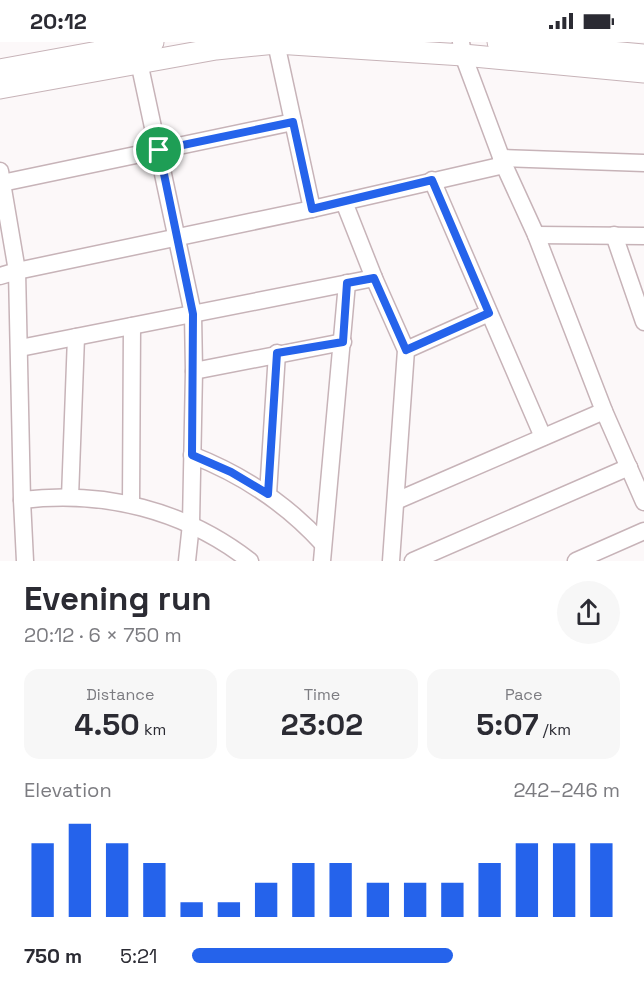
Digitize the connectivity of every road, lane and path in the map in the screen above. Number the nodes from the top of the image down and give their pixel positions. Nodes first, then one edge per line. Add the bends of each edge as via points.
1 (498, 42) edge
2 (276, 43) edge
3 (105, 46) edge
4 (147, 47) edge
5 (462, 48) edge
6 (644, 55) edge
7 (0, 70) edge
8 (644, 72) edge
9 (0, 88) edge
10 (293, 122) junction
11 (159, 150) junction
12 (502, 161) junction
13 (644, 163) edge
14 (1, 177) edge
15 (432, 180) junction
16 (344, 201) junction
17 (312, 209) junction
18 (536, 235) junction
19 (614, 235) junction
20 (644, 236) edge
21 (177, 237) junction
22 (17, 270) junction
23 (0, 276) edge
24 (374, 278) junction
25 (347, 283) junction
26 (639, 295) edge
27 (489, 313) junction
28 (193, 314) junction
29 (644, 322) edge
30 (132, 326) junction
31 (76, 337) junction
32 (343, 342) junction
33 (20, 348) junction
34 (406, 350) junction
35 (277, 353) junction
36 (194, 371) junction
37 (603, 411) junction
38 (543, 437) junction
39 (192, 455) junction
40 (629, 467) junction
41 (268, 494) junction
42 (70, 497) junction
43 (22, 500) junction
44 (396, 501) junction
45 (644, 502) edge
46 (130, 504) junction
47 (191, 524) junction
48 (644, 531) edge
49 (323, 544) junction
50 (595, 557) edge
51 (25, 561) edge
52 (187, 561) edge
53 (249, 561) edge
54 (322, 561) edge
55 (391, 561) edge
56 (413, 561) edge
57 (576, 561) edge

1 - 6 main road
2 - 4 main road
2 - 5 main road
2 - 10 street
3 - 4 main road
3 - 7 main road
4 - 9 main road
4 - 11 street
5 - 8 main road
5 - 12 street
10 - 11 street
10 - 17 street
11 - 14 street
11 - 21 street
12 - 13 street
12 - 15 street
12 - 18 street
14 - 22 street
15 - 16 street
15 - 27 street
16 - 17 street
16 - 24 street
17 - 21 street
18 - 19 street
18 - 37 street
19 - 20 street
19 - 26 street
21 - 22 street
21 - 28 street
22 - 23 street
22 - 33 street
24 - 25 street
24 - 34 street
25 - 28 street
25 - 32 street
26 - 29 street
27 - 34 street
27 - 38 street
28 - 30 street
28 - 36 street
30 - 31 street
30 - 46 street
31 - 33 street
31 - 42 street
32 - 35 street
32 - 49 street
33 - 43 street
34 - 44 street
35 - 36 street
35 - 41 street
36 - 39 street
37 - 38 street
37 - 40 street
38 - 44 street
39 - 41 street
39 - 47 street
40 - 45 street
40 - 56 street
41 - 49 street
42 - 43 street
42 - 46 street
43 - 51 street
44 - 55 street
46 - 47 street
47 - 52 street
47 - 53 street
48 - 50 street
49 - 54 street
50 - 57 street

